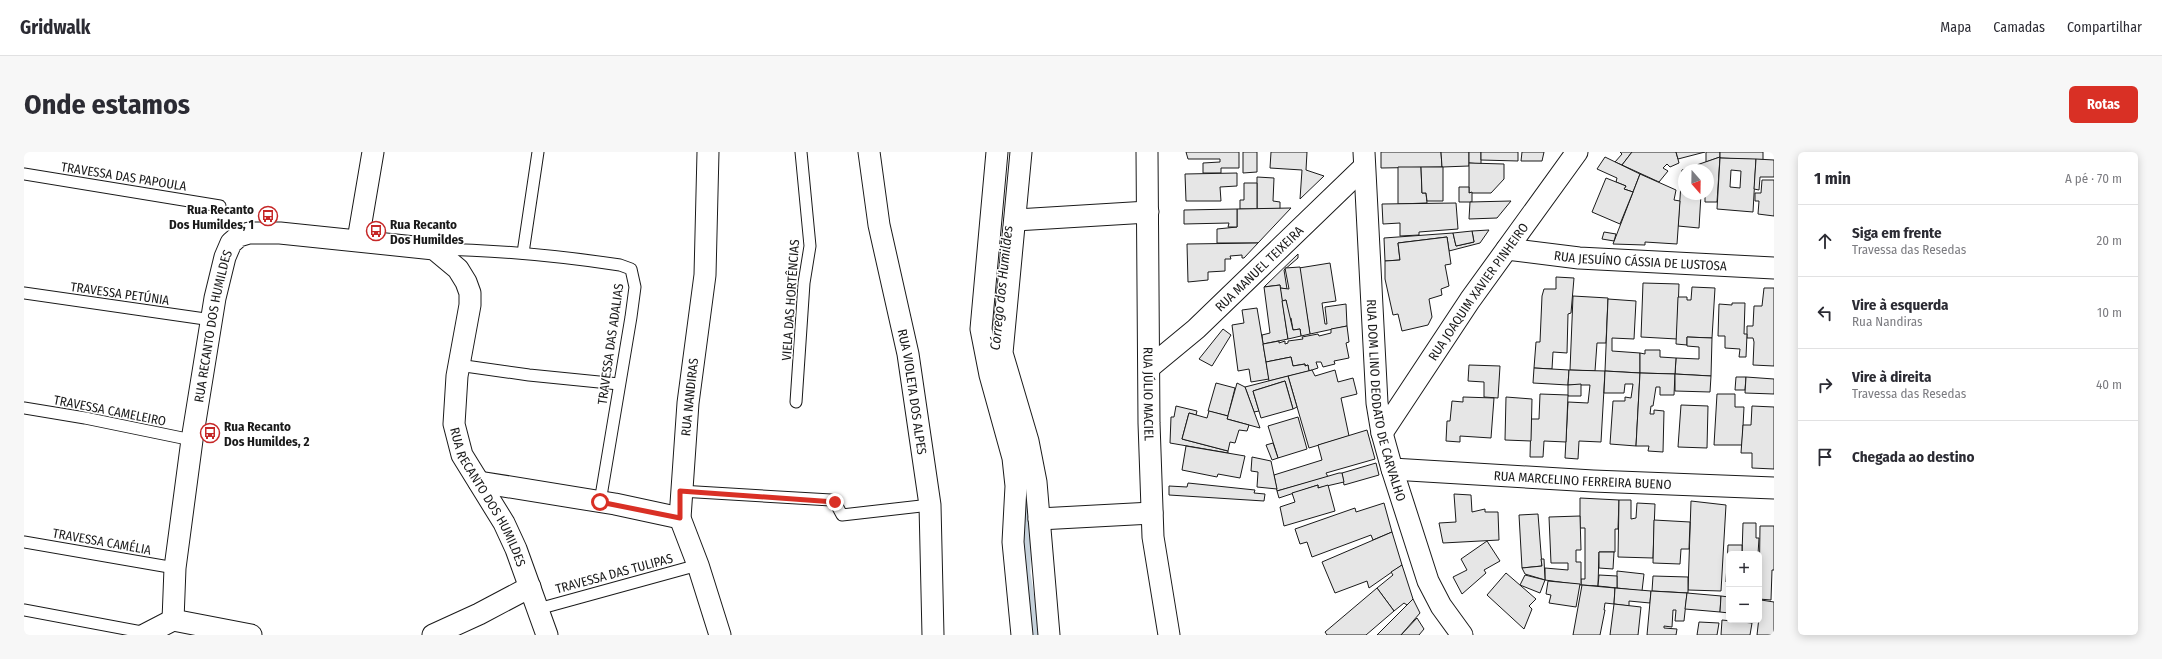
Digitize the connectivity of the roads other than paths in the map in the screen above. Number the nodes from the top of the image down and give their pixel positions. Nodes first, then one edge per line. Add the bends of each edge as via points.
1 (373, 152) edge
2 (538, 152) edge
3 (708, 152) edge
4 (801, 152) edge
5 (869, 152) edge
6 (997, 152) edge
7 (1021, 152) edge
8 (1147, 152) edge
9 (1576, 152) edge
10 (1364, 160) edge
11 (24, 174) edge
12 (1006, 187) junction
13 (220, 206) dead end
14 (1148, 212) junction
15 (1015, 220) junction
16 (358, 240) junction
17 (434, 249) junction
18 (1507, 249) junction
19 (523, 253) junction
20 (1774, 268) edge
21 (24, 293) edge
22 (212, 320) junction
23 (458, 365) junction
24 (1150, 367) junction
25 (619, 384) junction
26 (796, 402) dead end
27 (24, 408) edge
28 (1012, 418) junction
29 (1382, 433) junction
30 (192, 440) junction
31 (1392, 469) junction
32 (479, 482) junction
33 (1774, 488) edge
34 (680, 491) junction
35 (600, 502) junction
36 (930, 505) junction
37 (1152, 513) junction
38 (680, 518) junction
39 (1039, 519) junction
40 (24, 542) edge
41 (698, 565) junction
42 (175, 568) junction
43 (530, 586) junction
44 (538, 609) junction
45 (24, 610) edge
46 (173, 620) junction
47 (218, 632) edge
48 (146, 634) edge
49 (251, 635) edge
50 (433, 635) edge
51 (547, 635) edge
52 (720, 635) edge
53 (934, 635) edge
54 (1022, 635) edge
55 (1049, 635) edge
56 (1169, 635) edge
57 (1462, 635) edge

1 - 16 street
2 - 19 lane
3 - 34 street, RUA NANDIRAS via 705,275 688,403
4 - 26 lane, VIELA DAS HORTÊNCIAS via 810,246 804,283
5 - 36 street, RUA VIOLETA DOS ALPES via 879,225 908,354
6 - 12 street
7 - 12 street
8 - 14 street, RUA JÚLIO MACIEL
9 - 18 street, RUA JOAQUIM XAVIER PINHEIRO
10 - 24 street, RUA MANUEL TEIXEIRA via 1201,324
10 - 29 street, RUA DOM LINO DEODATO DE CARVALHO via 1377,403
11 - 13 lane, TRAVESSA DAS PAPOULA
12 - 15 street
12 - 28 street via 981,329 990,375
14 - 15 street
14 - 24 street, RUA JÚLIO MACIEL
15 - 28 street via 1002,353
16 - 17 street, RUA RECANTO DOS HUMILDES
16 - 22 street, RUA RECANTO DOS HUMILDES via 280,233 249,233 239,236 231,243 224,257
17 - 19 lane, TRAVESSA DAS ADALIAS
17 - 23 street, RUA RECANTO DOS HUMILDES via 458,269 470,293 468,322
18 - 20 street, RUA JESUÍNO CÁSSIA DE LUSTOSA via 1579,258
18 - 29 street, RUA JOAQUIM XAVIER PINHEIRO
19 - 25 lane, TRAVESSA DAS ADALIAS via 620,265 631,269 635,287
21 - 22 lane, TRAVESSA PETÚNIA
22 - 30 street, RUA RECANTO DOS HUMILDES
23 - 25 lane
23 - 32 street, RUA RECANTO DOS HUMILDES via 454,424 462,455
24 - 37 street, RUA JÚLIO MACIEL
25 - 35 lane, TRAVESSA DAS ADALIAS
27 - 30 lane, TRAVESSA CAMELEIRO
28 - 39 street via 1036,482
28 - 54 street via 1016,486 1013,542
29 - 31 street, RUA DOM LINO DEODATO DE CARVALHO
30 - 42 street, RUA RECANTO DOS HUMILDES
31 - 33 street, RUA MARCELINO FERREIRA BUENO via 1593,481
31 - 57 street, RUA DOM LINO DEODATO DE CARVALHO via 1428,580 1441,606
32 - 35 street
32 - 43 street, RUA RECANTO DOS HUMILDES via 504,523
34 - 36 lane via 831,500 835,502 842,515
34 - 38 street, RUA NANDIRAS
35 - 38 street
36 - 53 street, RUA VIOLETA DOS ALPES
37 - 39 street
37 - 56 street, RUA JÚLIO MACIEL via 1153,537
38 - 41 street, RUA NANDIRAS
39 - 55 street
40 - 42 lane, TRAVESSA CAMÉLIA
41 - 44 lane, TRAVESSA DAS TULIPAS
41 - 52 street, RUA NANDIRAS
42 - 46 street, RUA RECANTO DOS HUMILDES
43 - 44 street, RUA RECANTO DOS HUMILDES
43 - 50 street
44 - 51 street, RUA RECANTO DOS HUMILDES
45 - 48 lane
46 - 47 street
46 - 48 street
47 - 49 street

